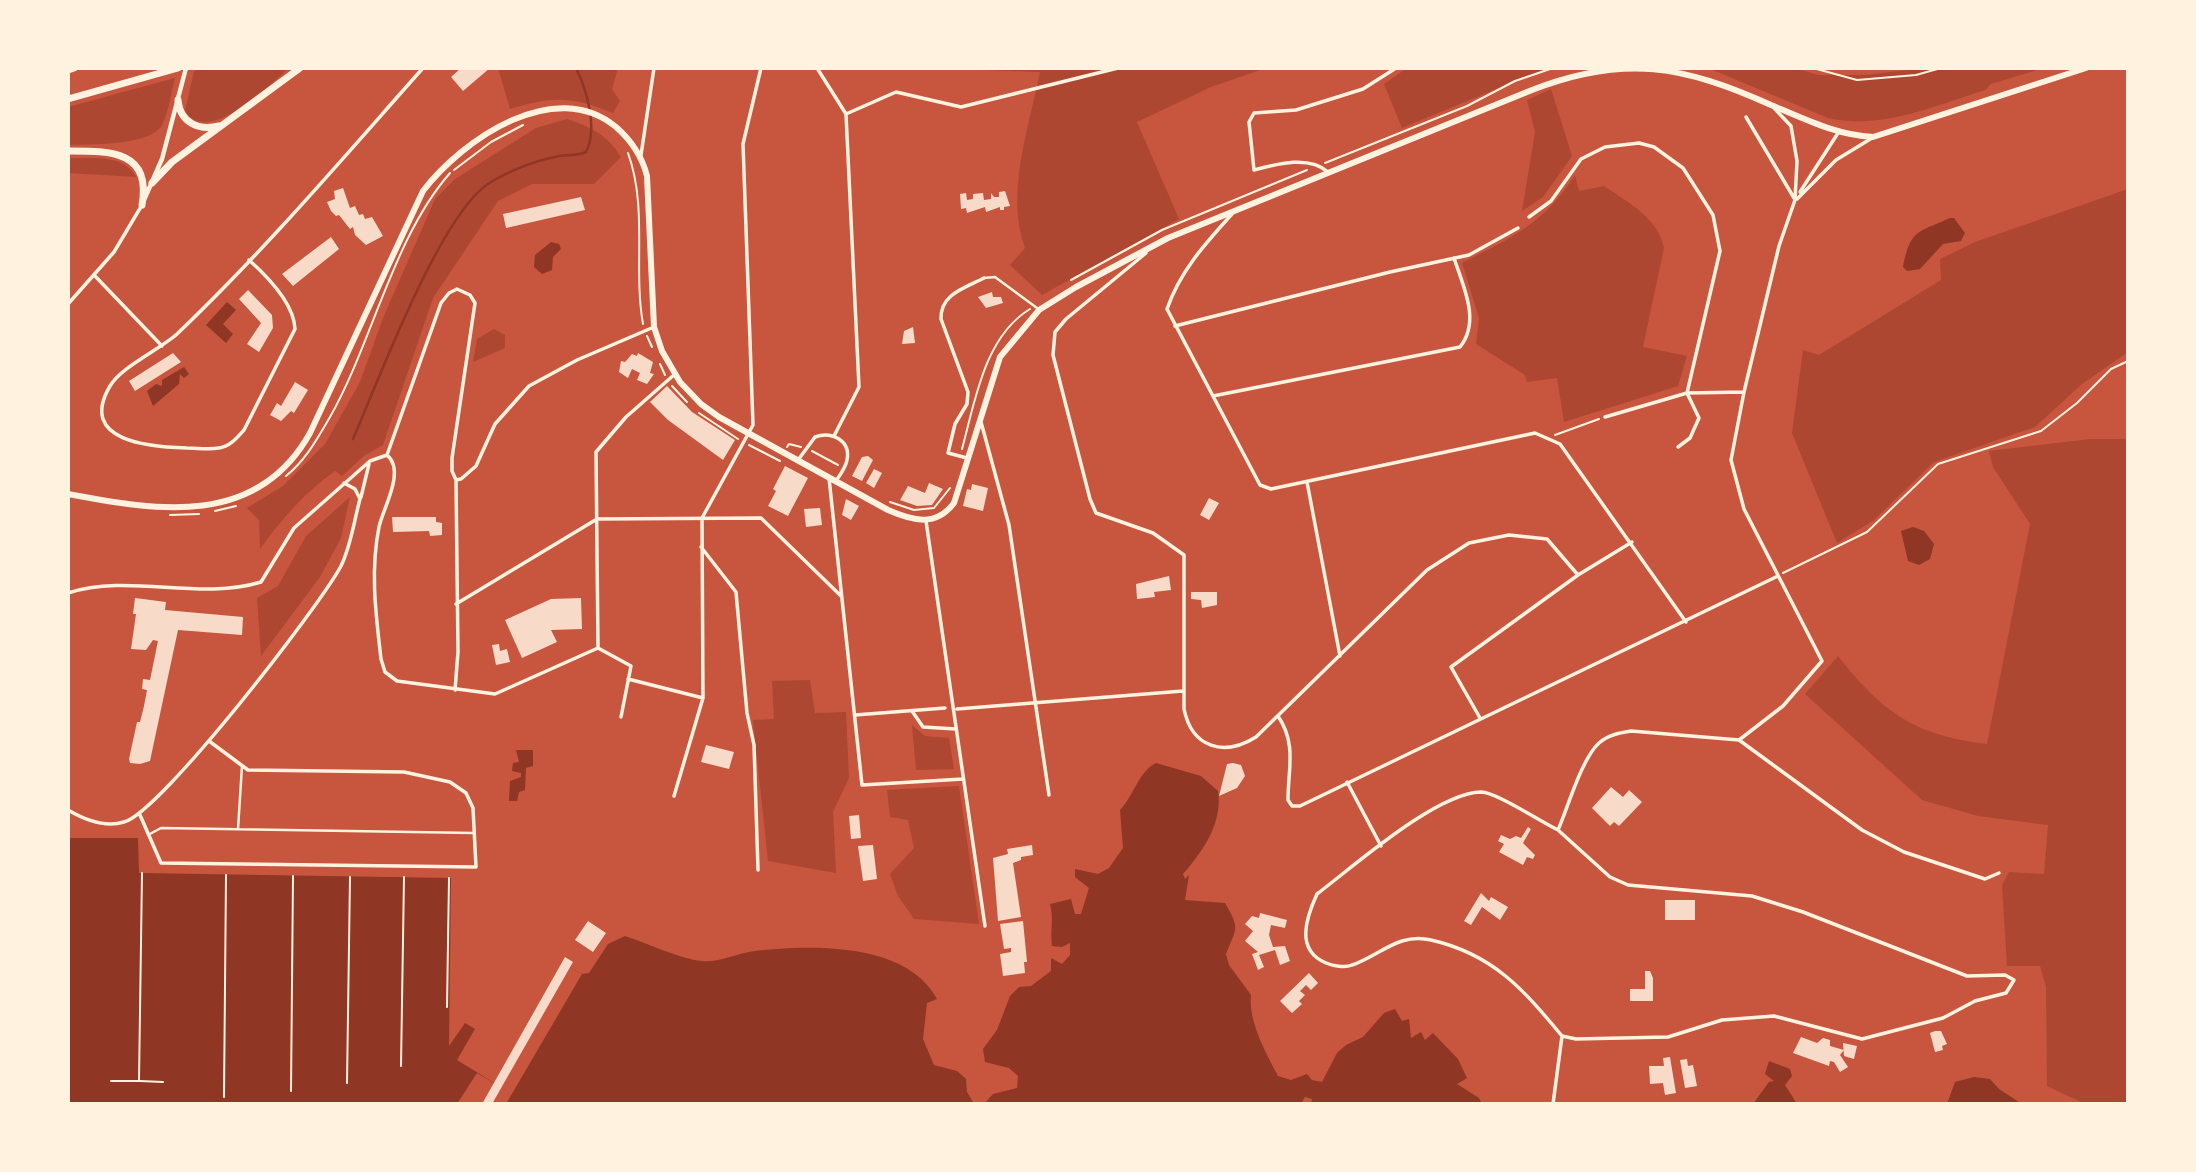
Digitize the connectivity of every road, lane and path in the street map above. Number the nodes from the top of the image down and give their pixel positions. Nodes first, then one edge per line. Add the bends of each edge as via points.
1 (74, 68) edge
2 (178, 68) edge
3 (186, 68) edge
4 (300, 68) edge
5 (423, 68) edge
6 (654, 68) edge
7 (761, 68) edge
8 (817, 68) edge
9 (1118, 68) edge
10 (1396, 68) edge
11 (1553, 68) edge
12 (1700, 68) edge
13 (1709, 68) edge
14 (1813, 68) edge
15 (1941, 68) edge
16 (2086, 68) edge
17 (68, 70) edge
18 (1109, 70) edge
19 (179, 97) junction
20 (68, 99) edge
21 (1771, 104) junction
22 (846, 114) junction
23 (1746, 117) dead end
24 (230, 121) junction
25 (531, 121) dead end
26 (1838, 132) junction
27 (1873, 137) junction
28 (68, 151) edge
29 (628, 151) dead end
30 (641, 157) junction
31 (1321, 166) junction
32 (1328, 172) junction
33 (152, 183) junction
34 (1795, 200) junction
35 (142, 205) junction
36 (1238, 207) junction
37 (1529, 217) dead end
38 (1518, 228) dead end
39 (1155, 245) junction
40 (1454, 258) junction
41 (249, 260) junction
42 (95, 276) junction
43 (984, 278) joint
44 (1072, 280) dead end
45 (68, 304) edge
46 (1037, 308) junction
47 (1175, 326) junction
48 (654, 327) junction
49 (644, 330) junction
50 (162, 346) junction
51 (653, 350) dead end
52 (658, 360) dead end
53 (2128, 361) edge
54 (675, 373) junction
55 (668, 379) junction
56 (1744, 392) junction
57 (1688, 393) junction
58 (1213, 396) junction
59 (979, 416) junction
60 (1605, 416) joint
61 (749, 434) junction
62 (834, 436) junction
63 (1548, 438) junction
64 (744, 443) junction
65 (1678, 447) dead end
66 (806, 448) junction
67 (784, 453) junction
68 (387, 455) junction
69 (960, 455) junction
70 (969, 458) junction
71 (798, 460) junction
72 (370, 461) junction
73 (843, 468) junction
74 (829, 477) junction
75 (456, 480) junction
76 (280, 481) dead end
77 (836, 481) junction
78 (1307, 482) junction
79 (344, 483) junction
80 (952, 483) dead end
81 (68, 494) edge
82 (360, 499) junction
83 (888, 501) dead end
84 (241, 504) dead end
85 (167, 515) dead end
86 (702, 518) junction
87 (597, 519) junction
88 (926, 521) junction
89 (1632, 542) junction
90 (700, 546) junction
91 (1578, 575) junction
92 (1778, 576) junction
93 (68, 593) edge
94 (841, 596) junction
95 (456, 604) junction
96 (1686, 622) junction
97 (598, 648) junction
98 (1340, 657) junction
99 (628, 679) junction
100 (455, 690) junction
101 (1183, 691) junction
102 (703, 698) junction
103 (1036, 702) junction
104 (945, 708) dead end
105 (957, 709) dead end
106 (912, 711) junction
107 (855, 715) junction
108 (1278, 716) junction
109 (621, 717) dead end
110 (1480, 719) junction
111 (956, 729) junction
112 (1739, 740) junction
113 (209, 741) junction
114 (242, 766) junction
115 (963, 779) junction
116 (1347, 782) junction
117 (1049, 795) dead end
118 (674, 796) dead end
119 (68, 810) edge
120 (139, 815) junction
121 (238, 829) junction
122 (1558, 830) junction
123 (474, 833) junction
124 (148, 835) junction
125 (1381, 846) junction
126 (758, 870) dead end
127 (142, 873) dead end
128 (1999, 873) dead end
129 (226, 875) dead end
130 (293, 876) dead end
131 (350, 877) dead end
132 (404, 877) dead end
133 (449, 878) dead end
134 (985, 926) dead end
135 (447, 1007) dead end
136 (1562, 1036) junction
137 (401, 1066) dead end
138 (111, 1081) dead end
139 (139, 1081) junction
140 (163, 1082) dead end
141 (347, 1083) dead end
142 (290, 1091) dead end
143 (224, 1097) dead end
144 (1553, 1104) edge

1 - 17 highway
2 - 20 highway
3 - 19 street
4 - 24 highway
5 - 41 street
6 - 30 street
7 - 61 street via 743,144 753,425
8 - 22 street
9 - 18 street
10 - 31 street via 1363,89 1296,110 1254,113 1249,122 1254,170 1287,162
11 - 31 path
12 - 13 path
14 - 15 path via 1857,80
16 - 27 main road
18 - 22 street via 961,107 896,92
19 - 24 highway via 180,113 193,125 206,128
19 - 33 street
21 - 26 main road
21 - 32 main road via 1682,71 1596,72 1556,81
21 - 34 street via 1791,126 1797,161
22 - 62 street via 859,387
23 - 34 street
24 - 33 highway via 172,162
25 - 76 path via 491,142 452,171 431,196 351,379 303,462
26 - 27 main road
26 - 34 street
27 - 34 street via 1836,160
28 - 35 highway via 113,153 130,160 144,183
29 - 49 path via 639,207 638,279
30 - 48 main road via 647,176
30 - 81 main road via 625,135 604,118 571,108 540,110 509,123 466,149 435,176 408,220 310,433 274,477 240,497 196,508 125,504
31 - 32 street
31 - 44 path via 1162,230
32 - 36 main road
33 - 35 street
34 - 56 street via 1779,246
35 - 42 street
36 - 39 main road
36 - 47 street via 1192,258 1173,290 1167,309
37 - 57 street via 1551,201 1581,159 1605,147 1639,143 1654,147 1683,168 1713,215 1720,251
38 - 40 street via 1469,255
39 - 46 main road
39 - 101 street via 1066,319 1055,332 1053,344 1096,513 1153,533 1184,555
40 - 47 street
40 - 58 street via 1468,298 1470,325 1460,347
41 - 50 street
41 - 50 street via 288,303 295,329 244,430 233,442 218,448 131,444 110,429 103,403 110,386
42 - 45 street
42 - 50 street
43 - 46 street via 995,277
43 - 69 street via 947,298 941,307 941,319 968,392 948,453
46 - 59 main road via 1000,357
46 - 69 path via 1003,334 989,359
47 - 58 street
48 - 49 street
48 - 54 main road
49 - 51 path
49 - 75 street via 529,386 495,424 476,466
52 - 55 path
53 - 92 path via 2111,369 2041,431 1938,464 1867,533
54 - 55 street
54 - 61 main road via 701,404
55 - 64 path via 710,423
55 - 87 street via 596,452
56 - 57 street
56 - 92 street via 1731,460 1744,509
57 - 60 street
57 - 65 street via 1699,418 1690,438
58 - 78 street via 1260,485 1271,489
59 - 70 main road
59 - 103 street via 1009,525
60 - 63 path
61 - 64 street
61 - 67 main road
62 - 66 street via 819,435
62 - 73 street via 846,450
63 - 78 street via 1535,433
63 - 89 street via 1560,444
64 - 67 path via 779,462
64 - 86 street
66 - 67 path via 789,444
66 - 71 street
66 - 73 path
67 - 71 main road
68 - 72 street
68 - 75 street via 441,303 457,289 470,295 475,312 452,458
68 - 100 street via 395,473 379,526 373,578 381,659 386,672 397,681
69 - 70 street
70 - 88 main road via 954,503
71 - 74 main road
72 - 79 street
72 - 82 street
73 - 77 street
74 - 77 main road
74 - 94 street
75 - 95 street
77 - 88 main road via 888,510
78 - 98 street
79 - 82 street via 355,489
79 - 93 street via 294,528 261,582 196,588 91,587
80 - 83 path via 934,508 914,510
82 - 113 street via 340,568
84 - 85 path via 180,517
86 - 87 street
86 - 90 street
86 - 94 street via 761,518
87 - 95 street
87 - 97 street
88 - 111 street
89 - 91 street
89 - 96 street
90 - 102 street
90 - 126 street via 736,592 754,745
91 - 98 street via 1547,539 1510,535 1469,543 1427,570
91 - 110 street via 1451,667
92 - 96 street
92 - 112 street via 1822,661 1783,706
94 - 107 street
95 - 100 street
96 - 110 street
97 - 99 street via 631,666
97 - 100 street via 495,694
98 - 108 street
99 - 102 street
99 - 109 street
101 - 103 street
101 - 108 street via 1187,722 1200,740 1212,746 1242,746
102 - 118 street
103 - 105 street
103 - 117 street
104 - 106 street
106 - 107 street
106 - 111 street via 923,727
107 - 115 street via 862,785
108 - 116 street via 1292,745 1287,800 1292,806
110 - 116 street
111 - 115 street
112 - 122 street via 1630,731 1614,734 1598,744 1588,758
112 - 128 street via 1862,830 1905,852 1985,879
113 - 114 street
113 - 120 street
114 - 121 street
114 - 123 street via 248,770 404,772 450,782 466,793 473,808
115 - 134 street
116 - 125 street
119 - 120 street via 103,823 124,823
120 - 124 street
121 - 123 street
121 - 124 street via 162,828
122 - 125 street via 1483,792 1450,798
122 - 136 street via 1610,877 1628,885 1752,896 1967,976 2005,975 2014,980 2006,993 1975,1001 1943,1018 1862,1039 1774,1016 1722,1020 1668,1037
123 - 124 street via 476,867 161,863
125 - 136 street via 1317,894 1306,918 1305,935 1315,959 1350,966 1390,943 1428,939 1468,951 1519,984
127 - 139 path
129 - 143 path
130 - 142 path
131 - 141 path
132 - 137 path
133 - 135 path
136 - 144 street
138 - 139 path
139 - 140 path

